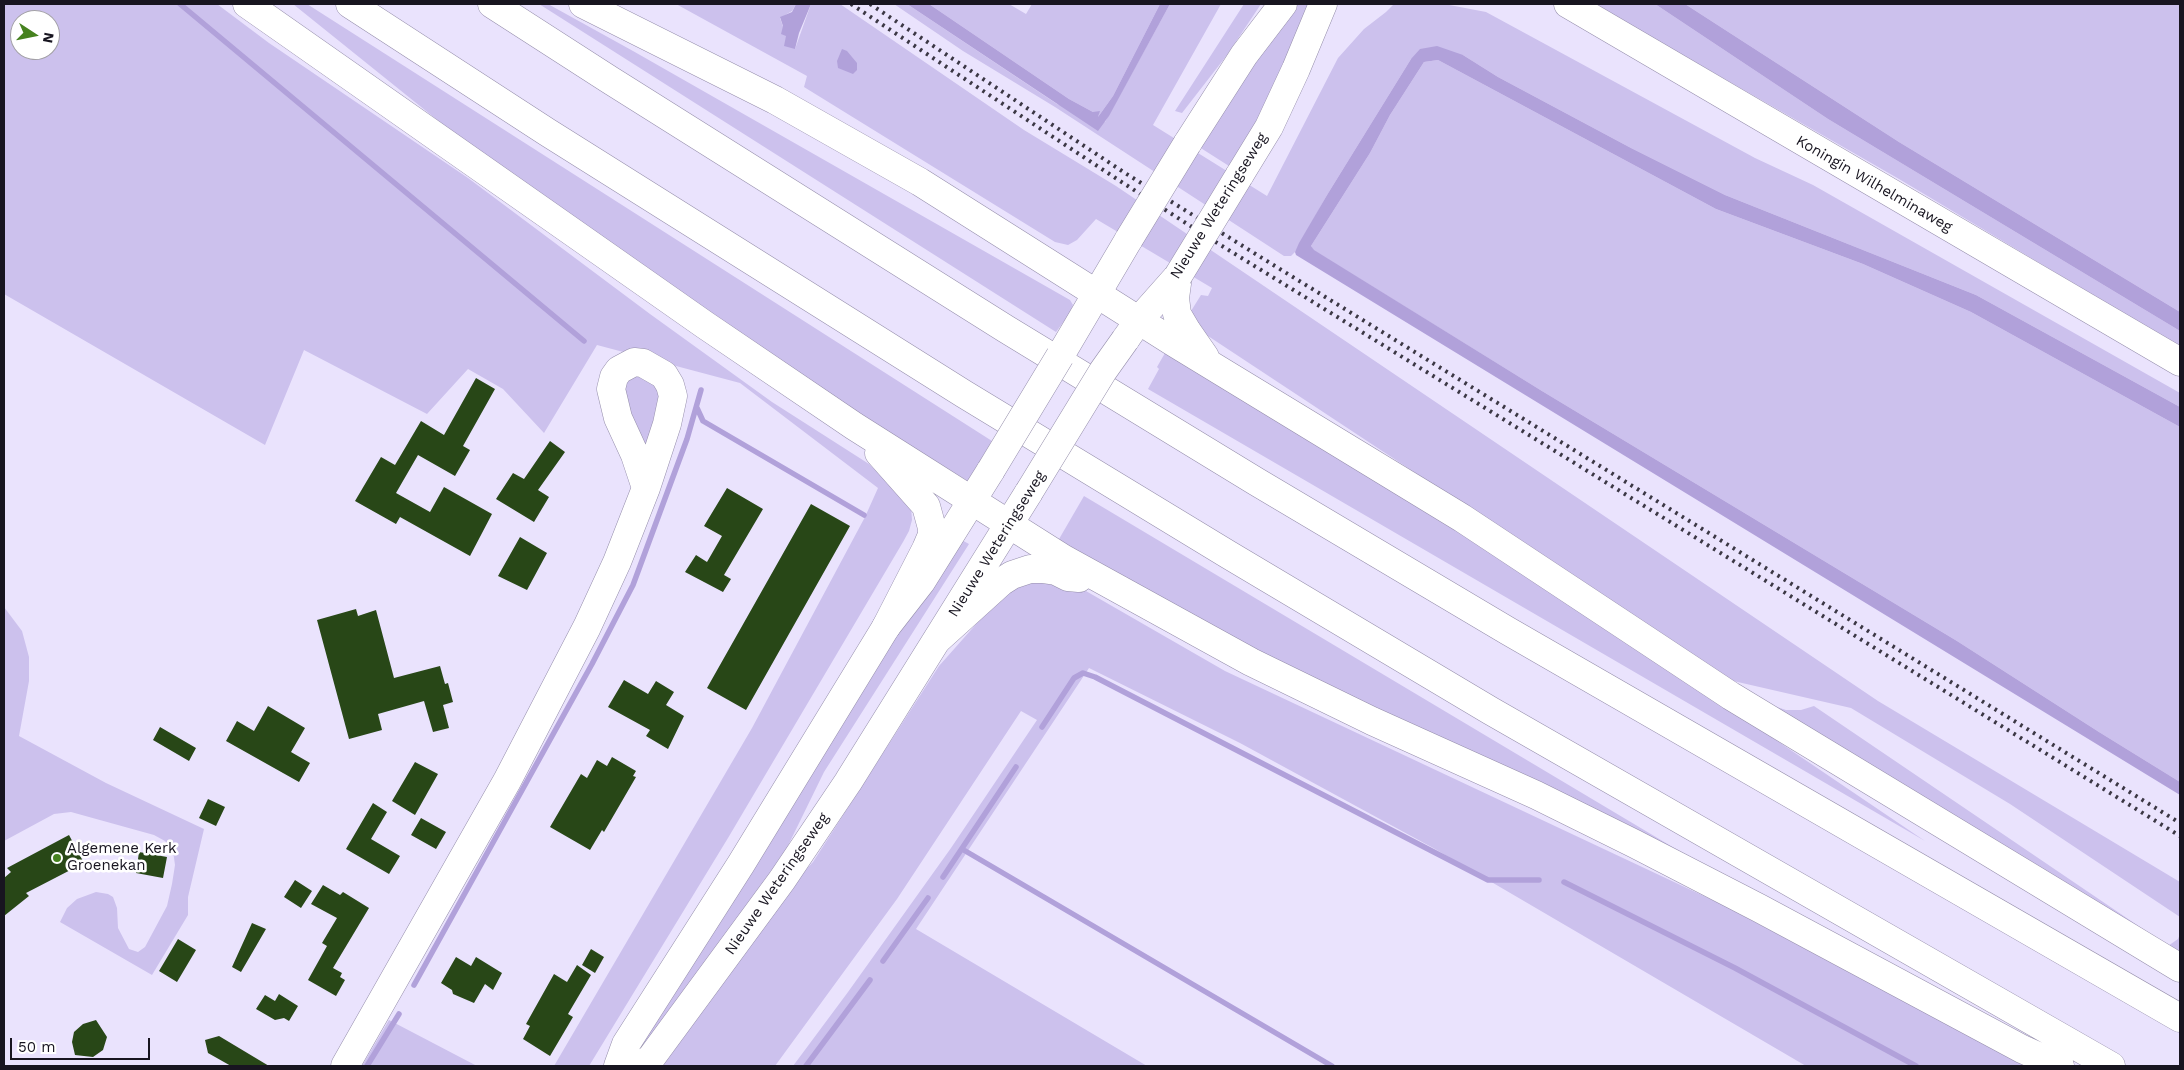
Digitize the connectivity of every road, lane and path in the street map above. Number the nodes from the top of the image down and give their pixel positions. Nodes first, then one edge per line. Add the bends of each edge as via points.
1 (247, 4) edge
2 (350, 4) edge
3 (492, 4) edge
4 (584, 4) edge
5 (1283, 4) edge
6 (1323, 4) edge
7 (1568, 4) edge
8 (1178, 276) junction
9 (1091, 304) junction
10 (1132, 330) junction
11 (2180, 362) edge
12 (1210, 364) junction
13 (854, 426) junction
14 (646, 488) dead end
15 (973, 500) junction
16 (1010, 525) junction
17 (1101, 580) junction
18 (886, 627) junction
19 (938, 639) junction
20 (2180, 968) edge
21 (2180, 1018) edge
22 (345, 1066) edge
23 (618, 1066) edge
24 (640, 1066) edge
25 (2060, 1066) edge
26 (2111, 1066) edge

1 - 13 main road via 704,325
2 - 26 main road via 922,368 1229,554 1491,711
3 - 21 main road via 998,324 1265,487 1508,631
4 - 9 main road via 775,100 920,182
5 - 9 main road, bridge via 1244,55 1187,144
6 - 8 main road, Nieuwe Weteringseweg, bridge via 1273,120
7 - 11 main road, Koningin Wilhelminaweg
8 - 10 main road, Nieuwe Weteringseweg
8 - 12 main road via 1175,298 1180,320
9 - 10 main road
9 - 15 main road, bridge
10 - 12 main road
10 - 16 main road, Nieuwe Weteringseweg, bridge via 1103,371
12 - 20 main road via 1533,564 1731,696
13 - 15 main road
13 - 18 main road via 926,506 931,521 932,535
14 - 22 main road via 587,627 507,782
15 - 16 main road
15 - 18 main road via 921,582
16 - 17 main road
16 - 19 main road, Nieuwe Weteringseweg
17 - 19 main road via 1068,577 1042,569 1018,572 1001,582
17 - 25 main road via 1251,662 1634,844
18 - 23 main road via 626,1044
19 - 24 main road, Nieuwe Weteringseweg via 782,880 651,1058

